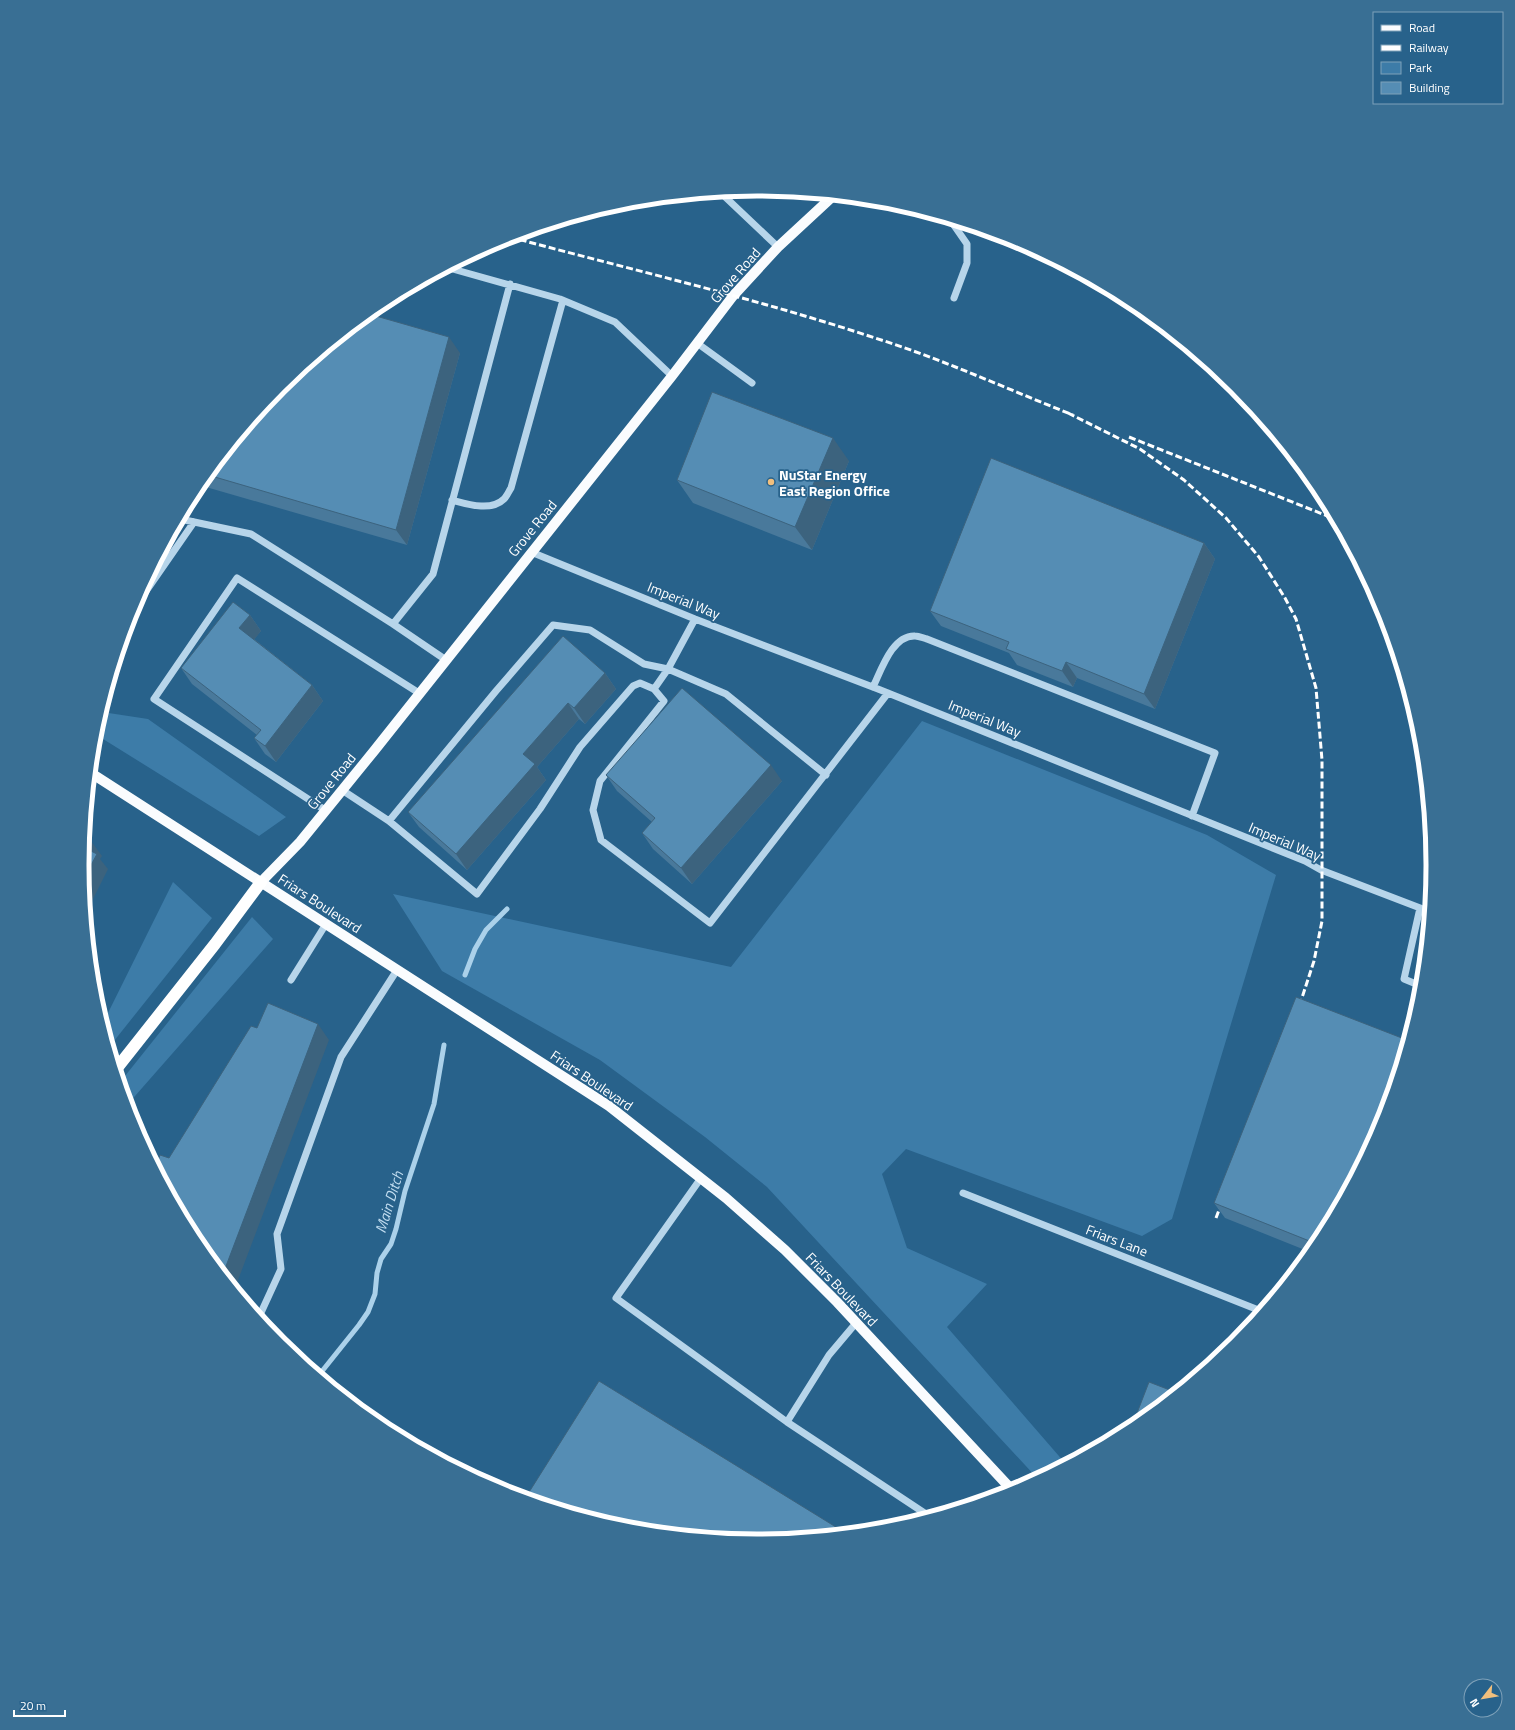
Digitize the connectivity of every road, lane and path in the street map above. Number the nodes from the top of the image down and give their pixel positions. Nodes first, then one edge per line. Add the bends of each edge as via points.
1 (726, 197) edge
2 (828, 200) edge
3 (955, 227) edge
4 (778, 247) junction
5 (454, 269) edge
6 (510, 284) junction
7 (954, 298) dead end
8 (563, 300) junction
9 (697, 343) junction
10 (672, 376) junction
11 (752, 383) dead end
12 (452, 500) junction
13 (186, 520) edge
14 (194, 522) junction
15 (531, 552) junction
16 (153, 580) edge
17 (695, 619) junction
18 (393, 624) junction
19 (446, 660) junction
20 (668, 670) junction
21 (873, 687) junction
22 (654, 689) junction
23 (419, 693) junction
24 (888, 693) junction
25 (826, 775) junction
26 (95, 776) edge
27 (342, 790) junction
28 (325, 810) junction
29 (1192, 816) junction
30 (389, 822) junction
31 (261, 882) junction
32 (1420, 908) junction
33 (1425, 910) edge
34 (326, 924) junction
35 (397, 970) junction
36 (291, 980) dead end
37 (1415, 983) edge
38 (119, 1064) edge
39 (701, 1178) junction
40 (962, 1194) dead end
41 (1257, 1309) edge
42 (261, 1312) edge
43 (856, 1323) junction
44 (786, 1422) junction
45 (1007, 1485) edge
46 (924, 1513) edge

1 - 4 street
2 - 4 main road, Grove Road
3 - 7 street via 967,244 967,263
4 - 9 main road, Grove Road via 733,296
5 - 6 street
6 - 8 street
6 - 12 street
8 - 10 street via 615,322
8 - 12 street via 511,488 504,499 493,505 478,506
9 - 10 main road, Grove Road
9 - 11 street
10 - 15 main road, Grove Road
12 - 18 street via 433,574
13 - 14 street
14 - 16 street
14 - 18 street via 251,534
15 - 17 street, Imperial Way
15 - 19 main road, Grove Road
17 - 20 street
17 - 21 street, Imperial Way
18 - 19 street
19 - 23 main road, Grove Road
20 - 22 street
20 - 25 street via 726,694
20 - 30 street via 644,664 590,630 553,625
21 - 24 street, Imperial Way
21 - 29 street via 890,652 904,638 914,636 1216,753
22 - 25 street via 664,701 600,781 593,810 602,840 710,923
22 - 30 street via 640,683 633,686 580,747 540,809 477,894
23 - 27 main road, Grove Road
23 - 28 street via 237,578 154,699
24 - 25 street
24 - 29 street, Imperial Way
26 - 31 main road, Friars Boulevard
27 - 28 main road, Grove Road
27 - 30 street
28 - 31 main road, Grove Road via 300,842
29 - 32 street, Imperial Way
31 - 34 main road, Friars Boulevard
31 - 38 highway
32 - 33 street, Imperial Way
32 - 37 street via 1404,979
34 - 35 main road, Friars Boulevard
34 - 36 street
35 - 39 main road, Friars Boulevard via 609,1106
35 - 42 street via 341,1057 277,1234 281,1269
39 - 43 main road, Friars Boulevard via 785,1250
39 - 44 street via 616,1298
40 - 41 street, Friars Lane
43 - 44 street via 829,1355
43 - 45 main road, Friars Boulevard
44 - 46 street

